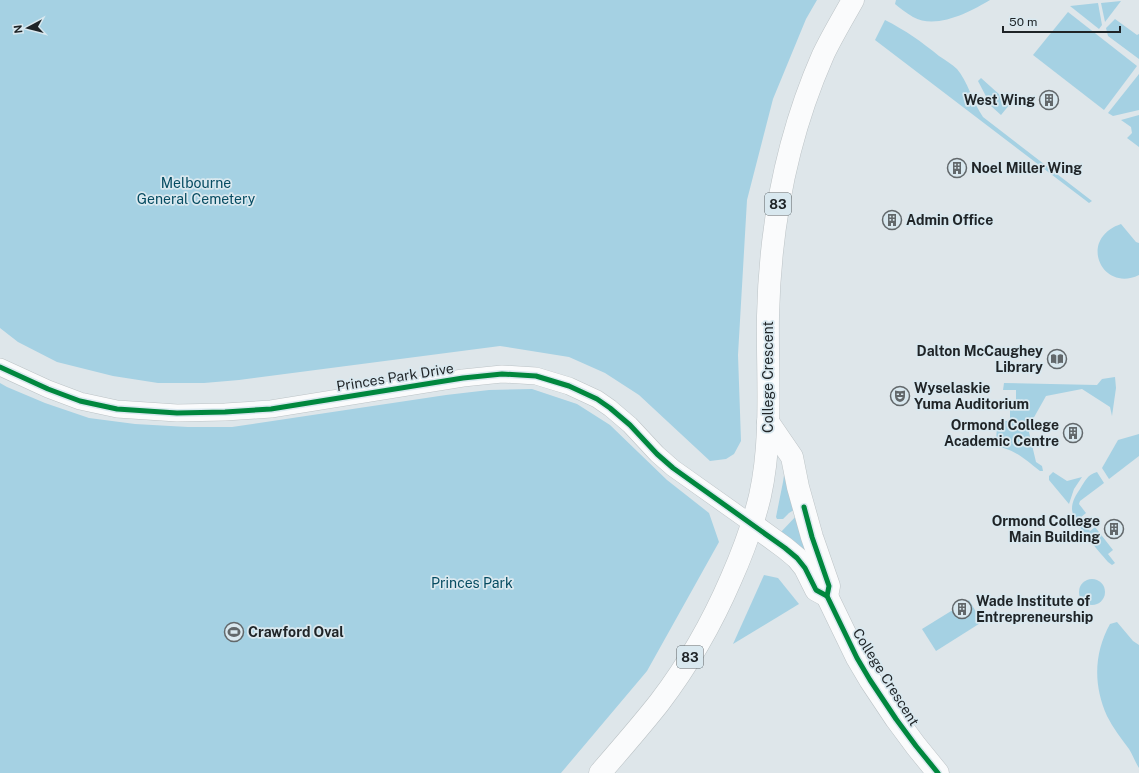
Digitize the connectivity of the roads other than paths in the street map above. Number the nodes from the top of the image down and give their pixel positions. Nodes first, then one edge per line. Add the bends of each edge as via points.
1 (853, 0) edge
2 (0, 367) edge
3 (768, 422) junction
4 (752, 524) junction
5 (826, 596) junction
6 (600, 773) edge
7 (938, 773) edge

1 - 3 main road, College Crescent / 83 via 824,55 806,99 784,173 773,240 769,296
2 - 4 street, Princes Park Drive via 80,401 117,409 177,413 271,409 463,378 502,374 536,376 569,386 597,399 630,425 673,468
3 - 4 main road, College Crescent / 83 via 764,476
3 - 5 main road via 792,457 812,537 829,586
4 - 5 main road, College Crescent via 797,558 816,590
4 - 6 main road, 83 via 744,550 721,602 686,664 660,701
5 - 7 main road, College Crescent via 870,680 896,719

